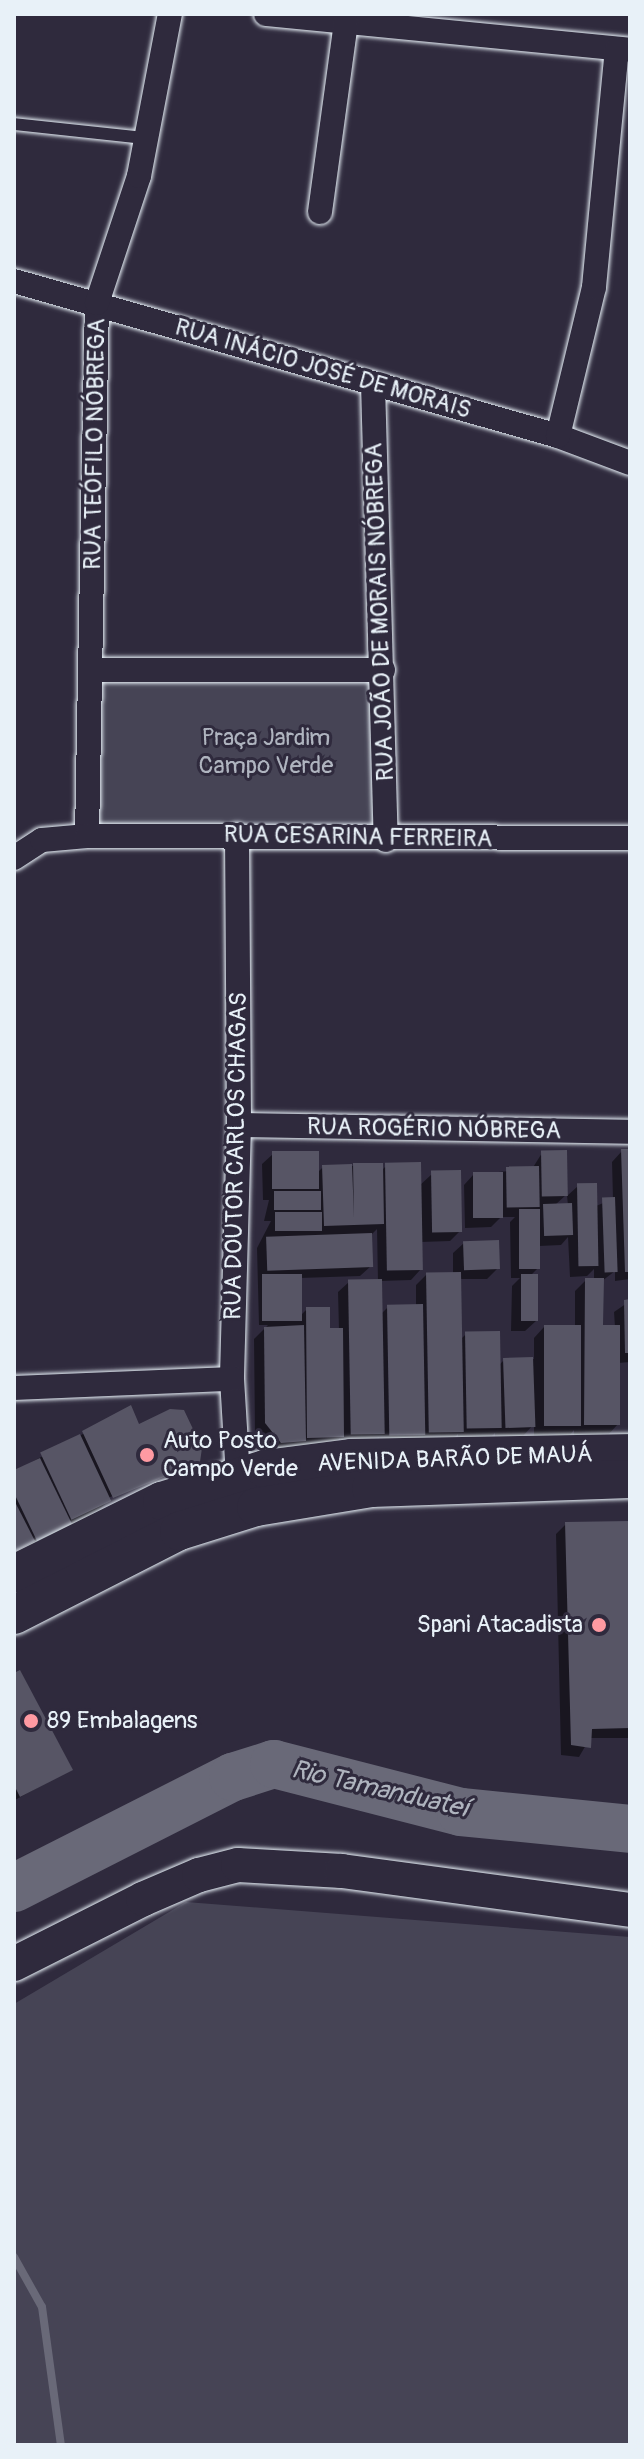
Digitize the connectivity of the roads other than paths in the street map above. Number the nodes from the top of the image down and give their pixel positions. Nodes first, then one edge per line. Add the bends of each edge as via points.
1 (170, 14) edge
2 (266, 14) edge
3 (346, 23) junction
4 (623, 49) edge
5 (14, 124) edge
6 (145, 138) junction
7 (320, 212) dead end
8 (14, 281) edge
9 (97, 303) junction
10 (373, 384) junction
11 (558, 436) junction
12 (630, 463) edge
13 (90, 670) junction
14 (383, 670) junction
15 (237, 835) junction
16 (87, 836) junction
17 (630, 838) edge
18 (386, 840) junction
19 (14, 858) edge
20 (239, 1125) junction
21 (630, 1132) edge
22 (232, 1379) junction
23 (14, 1388) edge
24 (630, 1453) edge
25 (238, 1478) junction
26 (630, 1479) edge
27 (14, 1574) edge
28 (14, 1615) edge
29 (630, 1910) edge
30 (14, 1964) edge

1 - 6 street, RUA TEÓFILO NÓBREGA
2 - 3 street
3 - 4 street
3 - 7 street
4 - 11 street via 594,287
5 - 6 lane
6 - 9 street, RUA TEÓFILO NÓBREGA via 139,176
8 - 9 street, RUA INÁCIO JOSÉ DE MORAIS
9 - 10 street, RUA INÁCIO JOSÉ DE MORAIS
9 - 13 street, RUA TEÓFILO NÓBREGA
10 - 11 street, RUA INÁCIO JOSÉ DE MORAIS
10 - 14 street, RUA JOÃO DE MORAIS NÓBREGA
11 - 12 street, RUA INÁCIO JOSÉ DE MORAIS
13 - 14 street
13 - 16 street, RUA TEÓFILO NÓBREGA
14 - 18 street, RUA JOÃO DE MORAIS NÓBREGA
15 - 16 street, RUA CESARINA FERREIRA
15 - 18 street, RUA CESARINA FERREIRA
15 - 20 street, RUA DOUTOR CARLOS CHAGAS
16 - 19 street, RUA CESARINA FERREIRA via 42,840
17 - 18 street, RUA CESARINA FERREIRA
20 - 21 street, RUA ROGÉRIO NÓBREGA
20 - 22 street, RUA DOUTOR CARLOS CHAGAS
22 - 23 street
22 - 25 street, RUA DOUTOR CARLOS CHAGAS
24 - 25 main road, AVENIDA BARÃO DE MAUÁ via 352,1458
25 - 27 main road, AVENIDA BARÃO DE MAUÁ via 162,1501
26 - 28 main road, AVENIDA BARÃO DE MAUÁ via 371,1488 256,1507 179,1531
29 - 30 street via 342,1871 238,1865 143,1899

